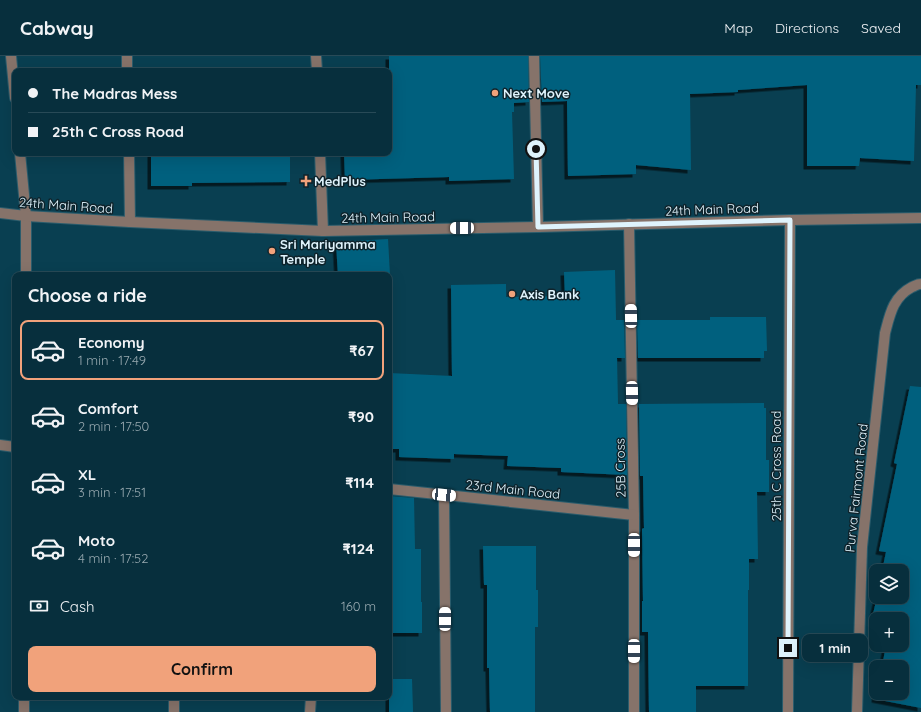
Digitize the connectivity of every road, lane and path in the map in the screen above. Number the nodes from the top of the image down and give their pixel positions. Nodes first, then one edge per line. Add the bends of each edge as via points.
1 (11, 56) edge
2 (127, 56) edge
3 (316, 56) edge
4 (534, 56) edge
5 (12, 68) edge
6 (127, 68) edge
7 (317, 68) edge
8 (20, 156) edge
9 (129, 156) edge
10 (320, 156) edge
11 (0, 212) edge
12 (26, 216) junction
13 (921, 218) edge
14 (790, 220) junction
15 (130, 222) junction
16 (629, 224) junction
17 (538, 227) junction
18 (323, 231) junction
19 (26, 272) edge
20 (921, 284) edge
21 (0, 445) edge
22 (12, 447) edge
23 (392, 489) edge
24 (444, 495) junction
25 (634, 515) junction
26 (24, 700) edge
27 (174, 700) edge
28 (311, 700) edge
29 (24, 712) edge
30 (174, 712) edge
31 (310, 712) edge
32 (446, 712) edge
33 (634, 712) edge
34 (788, 712) edge
35 (858, 712) edge

1 - 5 street
2 - 6 street
3 - 7 street
4 - 17 street
8 - 12 street
9 - 15 street
10 - 18 street
11 - 12 street, 24th Main Road
12 - 15 street, 24th Main Road
12 - 19 street
13 - 14 street, 24th Main Road
14 - 16 street, 24th Main Road
14 - 34 street, 25th C Cross Road
15 - 18 street, 24th Main Road
16 - 17 street, 24th Main Road
16 - 25 street, 25B Cross
17 - 18 street, 24th Main Road
20 - 35 street, Purva Fairmont Road via 905,291 897,298 885,333 862,547
21 - 22 street
23 - 24 street, 23rd Main Road
24 - 25 street, 23rd Main Road
24 - 32 street
25 - 33 street, 25B Cross
26 - 29 street
27 - 30 street
28 - 31 street

